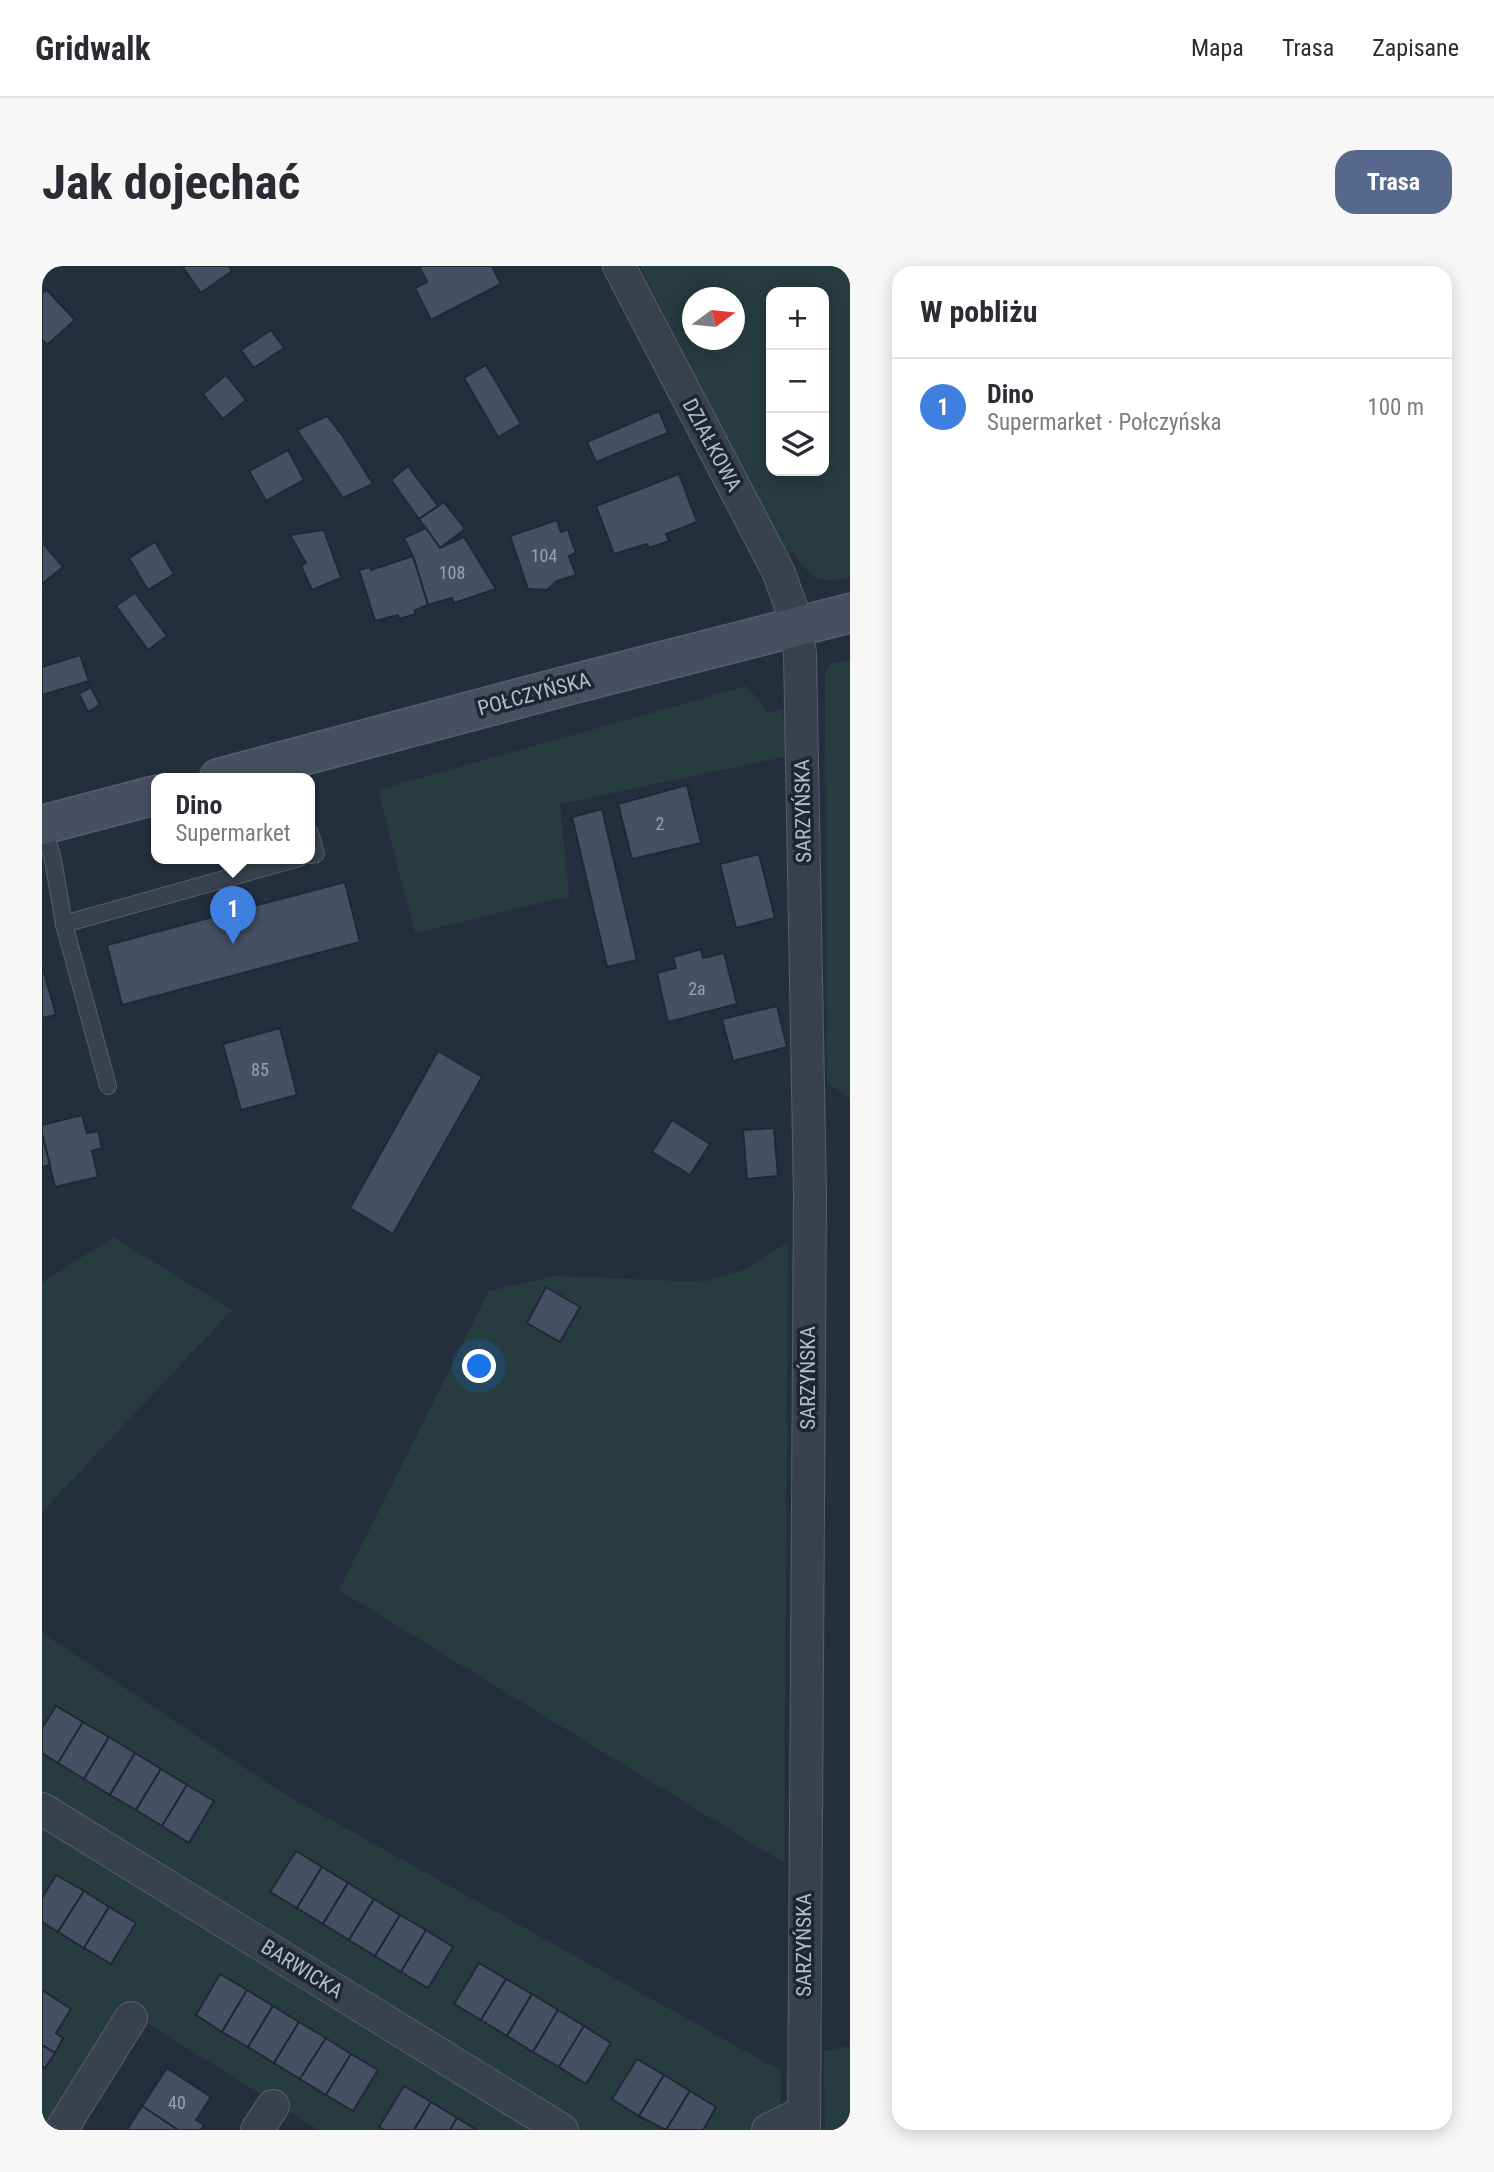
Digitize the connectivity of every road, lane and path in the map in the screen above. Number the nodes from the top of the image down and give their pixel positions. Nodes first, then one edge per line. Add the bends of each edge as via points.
1 (619, 266) edge
2 (850, 613) edge
3 (796, 627) junction
4 (292, 768) edge
5 (256, 773) edge
6 (151, 795) edge
7 (42, 824) edge
8 (278, 864) edge
9 (64, 924) junction
10 (108, 1086) dead end
11 (42, 1809) edge
12 (131, 2018) dead end
13 (804, 2121) edge
14 (61, 2130) edge
15 (562, 2130) edge
16 (768, 2130) edge

1 - 3 street, DZIAŁKOWA via 778,571
2 - 3 main road, POŁCZYŃSKA
3 - 4 main road, POŁCZYŃSKA
3 - 13 street, SARZYŃSKA via 810,1196
4 - 5 main road, POŁCZYŃSKA
6 - 7 main road
7 - 9 lane
8 - 9 lane
9 - 10 lane
11 - 15 street, BARWICKA
12 - 14 street
13 - 16 street

